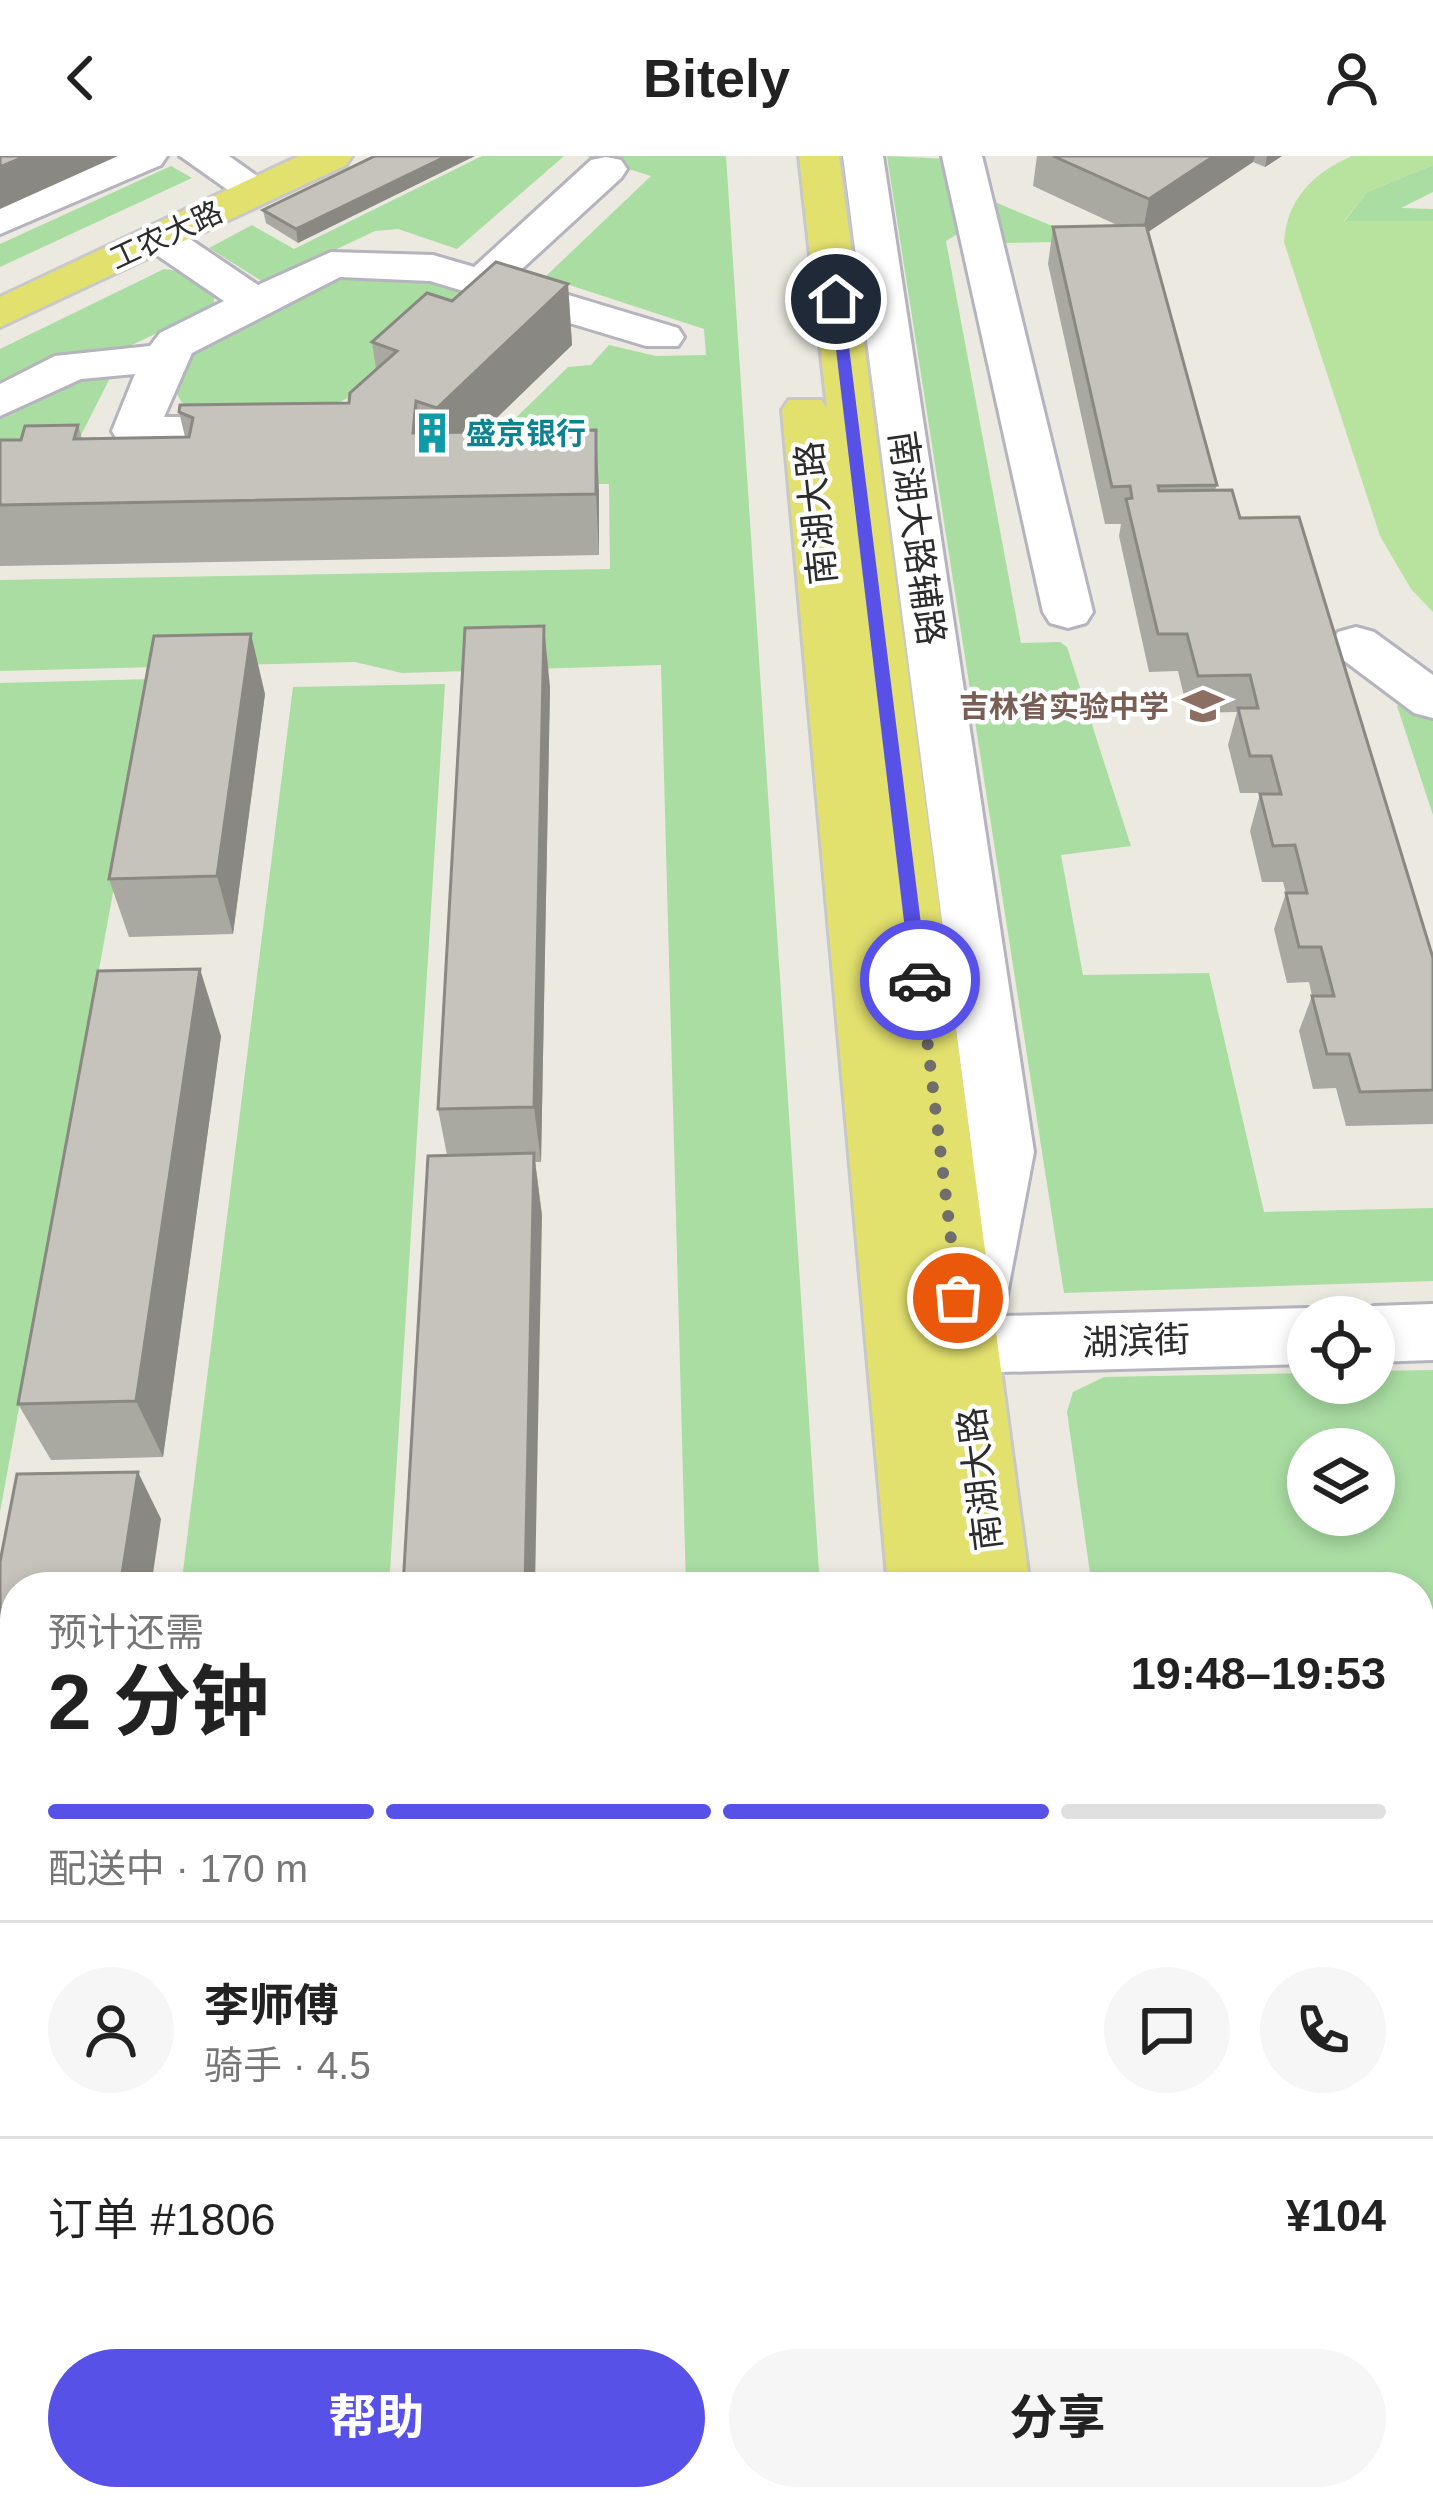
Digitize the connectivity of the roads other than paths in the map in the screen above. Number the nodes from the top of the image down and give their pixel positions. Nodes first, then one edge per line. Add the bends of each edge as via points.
1 (147, 156) edge
2 (200, 156) edge
3 (294, 156) edge
4 (332, 156) edge
5 (780, 156) edge
6 (819, 156) edge
7 (863, 156) edge
8 (962, 156) edge
9 (606, 169) dead end
10 (242, 181) junction
11 (0, 221) edge
12 (160, 238) junction
13 (496, 284) junction
14 (0, 296) edge
15 (256, 303) junction
16 (0, 314) edge
17 (448, 324) edge
18 (662, 337) dead end
19 (164, 358) junction
20 (0, 402) edge
21 (307, 429) edge
22 (1068, 612) dead end
23 (1356, 644) dead end
24 (1433, 701) edge
25 (1433, 1333) edge
26 (1395, 1334) edge
27 (1287, 1337) edge
28 (964, 1345) junction
29 (922, 1572) edge
30 (992, 1572) edge

1 - 11 street
2 - 10 street
3 - 10 main road, 工农大路
4 - 12 main road, 工农大路
5 - 29 main road, 南湖大路
6 - 28 main road, 南湖大路
7 - 28 street, 南湖大路辅路 via 1003,1152
8 - 22 street
9 - 13 street
10 - 14 main road, 工农大路
12 - 15 street
12 - 16 main road, 工农大路
13 - 15 street via 433,268 331,266
13 - 17 street
13 - 18 street
15 - 19 street via 176,343
19 - 20 street via 70,366
19 - 21 street via 135,430
23 - 24 street
25 - 26 street
27 - 28 street, 湖滨街
28 - 30 main road, 南湖大路

